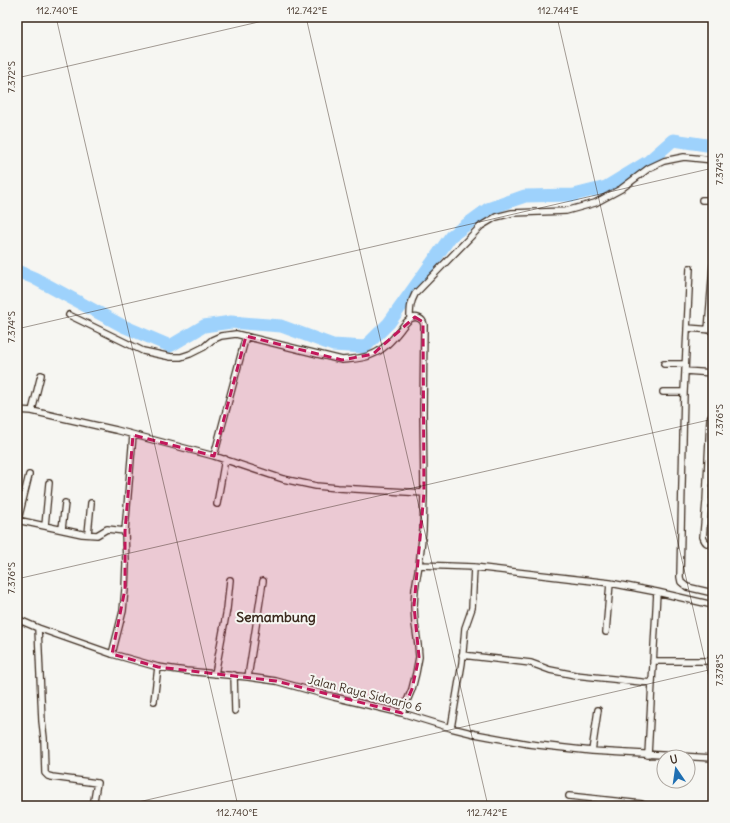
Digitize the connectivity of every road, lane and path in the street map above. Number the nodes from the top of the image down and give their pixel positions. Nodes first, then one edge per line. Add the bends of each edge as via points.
1 (713, 160) edge
2 (702, 200) dead end
3 (713, 200) edge
4 (713, 266) edge
5 (690, 268) dead end
6 (712, 286) edge
7 (69, 315) dead end
8 (410, 320) junction
9 (687, 328) junction
10 (711, 330) edge
11 (246, 336) junction
12 (664, 364) dead end
13 (685, 364) junction
14 (685, 371) junction
15 (713, 373) edge
16 (41, 375) dead end
17 (663, 392) dead end
18 (684, 392) junction
19 (17, 410) edge
20 (32, 412) junction
21 (713, 416) edge
22 (133, 435) junction
23 (214, 456) junction
24 (711, 457) edge
25 (225, 459) junction
26 (29, 475) dead end
27 (49, 483) dead end
28 (419, 493) junction
29 (706, 502) junction
30 (713, 502) edge
31 (65, 503) dead end
32 (92, 503) dead end
33 (217, 504) dead end
34 (18, 520) edge
35 (45, 526) junction
36 (62, 529) junction
37 (125, 531) junction
38 (88, 534) junction
39 (713, 545) edge
40 (419, 565) junction
41 (474, 567) junction
42 (230, 580) dead end
43 (263, 581) dead end
44 (610, 583) junction
45 (657, 592) junction
46 (713, 593) edge
47 (713, 605) edge
48 (17, 620) edge
49 (38, 628) junction
50 (606, 632) dead end
51 (112, 654) junction
52 (462, 655) junction
53 (653, 661) junction
54 (713, 661) edge
55 (158, 667) junction
56 (215, 674) junction
57 (234, 675) junction
58 (248, 677) junction
59 (651, 683) junction
60 (154, 701) dead end
61 (598, 710) dead end
62 (235, 711) dead end
63 (402, 713) junction
64 (451, 728) junction
65 (592, 751) junction
66 (648, 755) junction
67 (713, 758) edge
68 (569, 796) dead end
69 (93, 806) edge
70 (646, 806) edge

1 - 8 street via 684,157 664,160 621,189 595,202 566,211 512,213 496,218 481,226 415,294 410,308
2 - 3 street
4 - 6 street
5 - 9 street
6 - 10 street
7 - 11 street via 143,351 171,357 190,354 221,336
8 - 11 street via 383,348 358,359 342,360
8 - 28 street via 419,318 424,325
9 - 10 street
9 - 13 street
11 - 23 street
12 - 13 street
13 - 14 street
14 - 15 street
14 - 18 street
16 - 20 street
17 - 18 street
18 - 46 street via 680,577 681,582 687,587
19 - 20 street
20 - 22 street
21 - 24 street via 710,419
22 - 23 street
22 - 37 street
23 - 25 street
24 - 29 street
25 - 28 street via 283,479 316,486
25 - 33 street
26 - 34 street
27 - 35 street
28 - 40 street via 423,530
29 - 30 street
29 - 39 street via 703,537 707,544
31 - 36 street
32 - 38 street
34 - 35 street
35 - 36 street
36 - 38 street
37 - 38 street via 107,529 97,535
37 - 51 street via 123,611
40 - 41 street
40 - 63 street via 414,606 418,662 412,689
41 - 44 street
41 - 52 street via 472,608 465,628
42 - 56 street
43 - 58 street
44 - 45 street
44 - 50 street
45 - 47 street
45 - 53 street
48 - 49 street, Jalan Raya Sidoarjo 6
49 - 51 street, Jalan Raya Sidoarjo 6
49 - 69 street via 45,773 52,777 97,783
51 - 55 street, Jalan Raya Sidoarjo 6
52 - 59 street via 531,663 575,675
52 - 64 street
53 - 54 street
53 - 59 street
55 - 56 street, Jalan Raya Sidoarjo 6
55 - 60 street
56 - 57 street, Jalan Raya Sidoarjo 6
57 - 58 street, Jalan Raya Sidoarjo 6
57 - 62 street
58 - 63 street, Jalan Raya Sidoarjo 6 via 276,681
59 - 66 street
61 - 65 street
63 - 64 street, Jalan Raya Sidoarjo 6
64 - 65 street, Jalan Raya Sidoarjo 6 via 529,744
65 - 66 street, Jalan Raya Sidoarjo 6
66 - 67 street, Jalan Raya Sidoarjo 6
68 - 70 street

